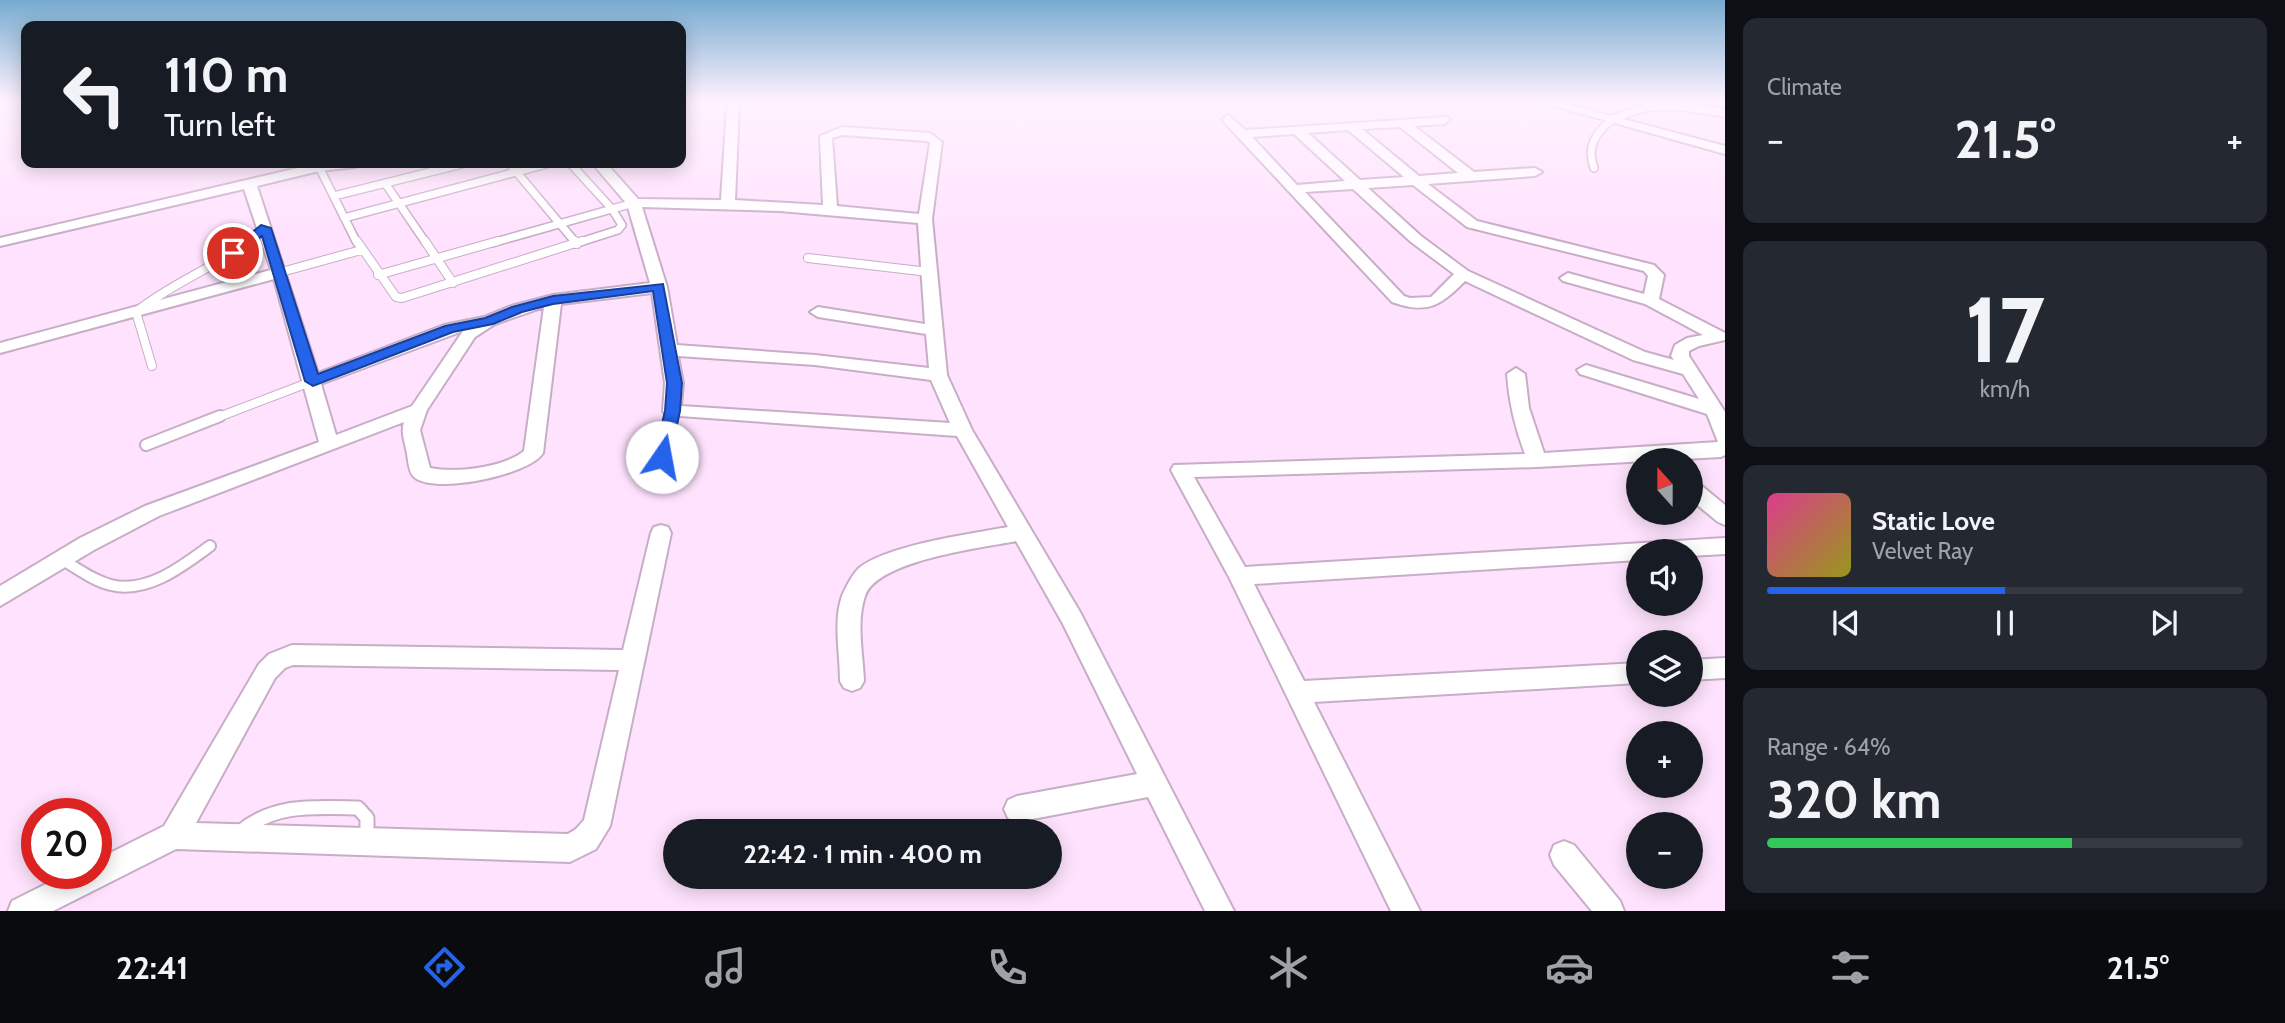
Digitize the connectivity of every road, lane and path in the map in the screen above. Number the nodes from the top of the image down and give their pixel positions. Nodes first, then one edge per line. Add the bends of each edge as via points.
1 (731, 145) edge
2 (826, 145) edge
3 (936, 145) edge
4 (1252, 145) edge
5 (1313, 145) edge
6 (1373, 145) edge
7 (1430, 145) edge
8 (1591, 145) edge
9 (1705, 145) edge
10 (1725, 150) edge
11 (308, 168) edge
12 (321, 168) edge
13 (446, 168) edge
14 (513, 168) edge
15 (531, 168) edge
16 (575, 168) edge
17 (603, 168) edge
18 (1594, 168) dead end
19 (516, 172) junction
20 (1535, 172) dead end
21 (1470, 176) junction
22 (1416, 181) junction
23 (249, 183) junction
24 (385, 183) junction
25 (1356, 184) junction
26 (1293, 189) junction
27 (334, 196) junction
28 (728, 202) junction
29 (400, 203) junction
30 (634, 203) junction
31 (830, 208) junction
32 (612, 209) junction
33 (344, 218) junction
34 (925, 219) junction
35 (560, 224) junction
36 (265, 228) junction
37 (0, 242) edge
38 (577, 244) junction
39 (361, 250) junction
40 (808, 258) dead end
41 (434, 259) junction
42 (929, 272) junction
43 (278, 273) junction
44 (1463, 274) junction
45 (379, 275) junction
46 (1568, 278) dead end
47 (453, 284) junction
48 (659, 287) junction
49 (553, 300) junction
50 (1651, 301) junction
51 (136, 312) junction
52 (818, 312) dead end
53 (489, 321) junction
54 (934, 330) junction
55 (1722, 336) edge
56 (0, 348) edge
57 (669, 350) junction
58 (152, 366) dead end
59 (1586, 370) dead end
60 (1690, 370) junction
61 (938, 374) junction
62 (1516, 374) dead end
63 (313, 381) junction
64 (418, 410) junction
65 (1715, 410) junction
66 (672, 411) junction
67 (963, 430) junction
68 (1725, 438) edge
69 (146, 445) dead end
70 (329, 445) junction
71 (1725, 446) edge
72 (1703, 452) edge
73 (1626, 458) edge
74 (1537, 460) junction
75 (657, 480) dead end
76 (1703, 498) edge
77 (1725, 517) edge
78 (1022, 532) junction
79 (661, 533) dead end
80 (1725, 546) edge
81 (210, 547) dead end
82 (63, 560) junction
83 (1239, 576) junction
84 (0, 597) edge
85 (633, 660) junction
86 (1725, 668) edge
87 (1703, 669) edge
88 (1626, 674) edge
89 (852, 681) dead end
90 (1297, 692) junction
91 (1155, 783) junction
92 (1017, 809) dead end
93 (174, 836) junction
94 (1564, 855) dead end
95 (25, 910) edge
96 (1220, 911) edge
97 (1406, 911) edge
98 (1610, 911) edge

1 - 28 street
2 - 31 street
3 - 34 street
4 - 26 street
5 - 25 street
6 - 22 street
7 - 21 street
8 - 18 lane via 1589,157
9 - 10 street
11 - 23 street
12 - 27 lane
13 - 24 lane
14 - 19 lane
15 - 19 lane
16 - 32 lane
17 - 30 street
19 - 29 lane
19 - 35 lane
20 - 21 street
21 - 22 street
22 - 25 street
22 - 50 street via 1472,224 1649,268 1657,275
23 - 36 street
23 - 37 street
24 - 27 lane
24 - 29 lane
25 - 26 street
25 - 44 street via 1431,252
26 - 44 street via 1398,299 1436,301
27 - 33 lane
28 - 30 street
28 - 31 street
29 - 33 lane
29 - 41 lane
30 - 32 lane
30 - 48 street
31 - 34 street
32 - 35 lane
32 - 38 lane via 621,229
33 - 39 lane
34 - 42 street
35 - 38 lane
35 - 41 lane
36 - 43 street
36 - 51 lane
38 - 47 lane
39 - 43 lane
39 - 45 lane
40 - 42 lane
41 - 45 lane
41 - 47 lane
42 - 54 street
43 - 51 street
43 - 63 street
44 - 60 street via 1639,356
45 - 47 lane via 396,297 402,298
46 - 50 street
48 - 49 street
48 - 57 street
49 - 53 street
49 - 64 street via 530,459 456,476 421,472 411,430
50 - 55 street
51 - 56 street
51 - 58 lane
52 - 54 street
53 - 63 street via 450,329
53 - 64 street via 469,334
54 - 61 street
55 - 60 street via 1681,349 1680,356
57 - 61 street
57 - 66 street
59 - 65 street
60 - 65 street
61 - 67 street
62 - 74 street via 1522,424
63 - 69 lane
63 - 70 street
64 - 70 street
65 - 68 street
66 - 67 street
66 - 75 lane
67 - 78 street
70 - 82 street via 152,511
71 - 72 street
73 - 74 street
74 - 83 street via 1181,470
76 - 77 street
78 - 89 street via 885,564 866,575 854,593 851,614
78 - 91 street
79 - 85 street
80 - 83 street
81 - 82 lane via 180,569 129,587 111,585
82 - 84 street
83 - 90 street
85 - 93 street via 292,654 267,671
85 - 93 street via 596,826 570,848
86 - 87 street
88 - 90 street
90 - 97 street
91 - 92 street
91 - 96 street
93 - 95 street
94 - 98 street

